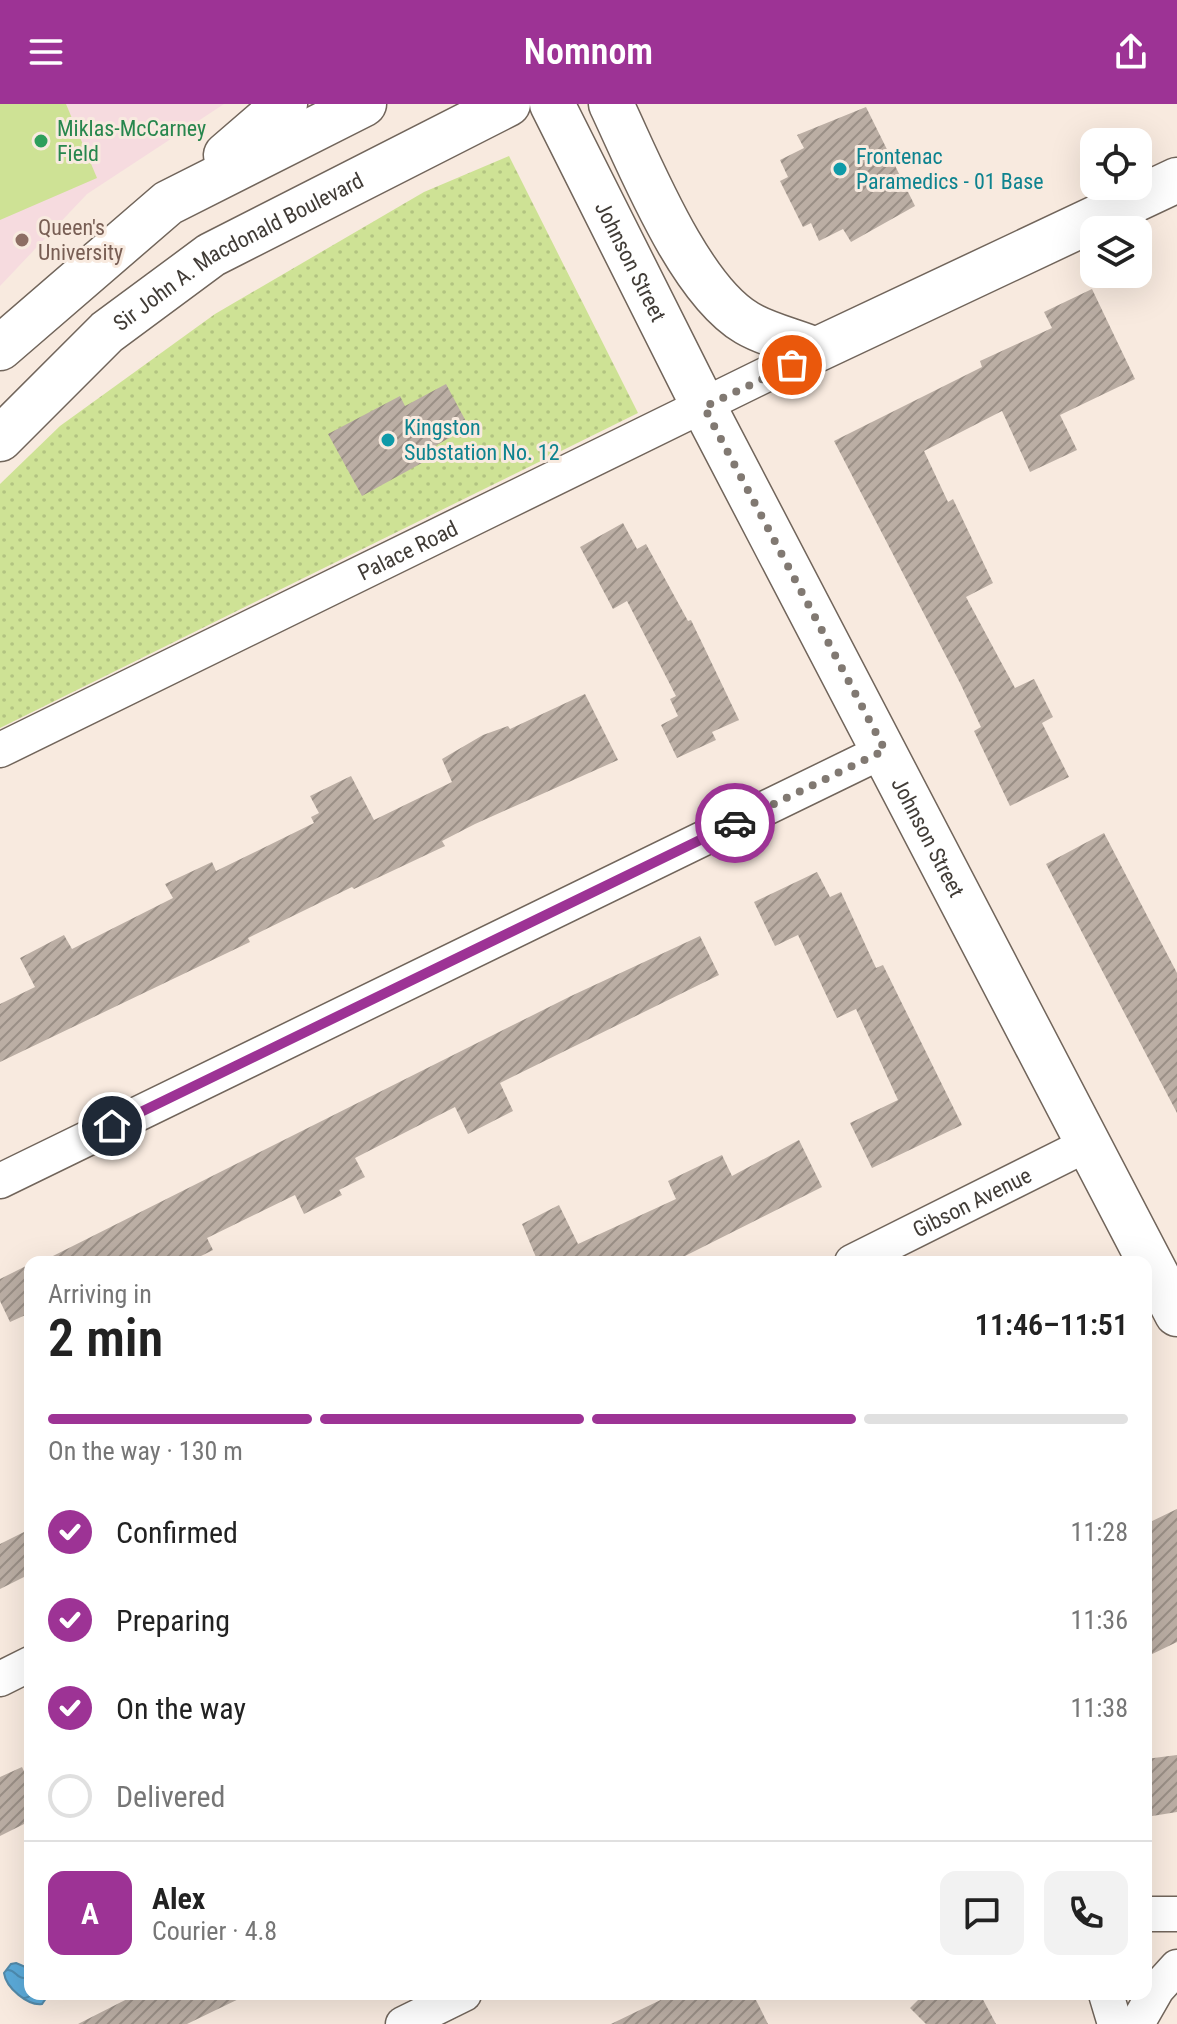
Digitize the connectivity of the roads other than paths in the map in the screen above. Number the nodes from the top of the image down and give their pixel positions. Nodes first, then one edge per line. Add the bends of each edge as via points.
1 (285, 104) edge
2 (364, 104) edge
3 (508, 104) edge
4 (552, 104) edge
5 (611, 104) edge
6 (1177, 180) edge
7 (168, 203) junction
8 (0, 348) edge
9 (816, 350) junction
10 (704, 407) junction
11 (0, 439) edge
12 (0, 750) edge
13 (885, 750) junction
14 (1090, 1143) junction
15 (0, 1181) edge
16 (864, 1256) edge
17 (1147, 1256) edge
18 (1152, 1265) edge
19 (1177, 1314) edge
20 (24, 1667) edge
21 (0, 1679) edge
22 (1152, 1914) edge
23 (1177, 1914) edge
24 (1177, 1967) edge
25 (1152, 1998) edge
26 (452, 2000) edge
27 (1108, 2000) edge
28 (1151, 2000) edge
29 (403, 2024) edge
30 (1115, 2024) edge
31 (1137, 2024) edge

1 - 7 main road
2 - 7 main road
3 - 11 main road, Sir John A. Macdonald Boulevard via 211,255 107,332
4 - 10 main road, Johnson Street
5 - 9 main road via 675,235 714,296 748,323
6 - 9 main road
7 - 8 main road
9 - 10 street, Palace Road
10 - 12 street, Palace Road
10 - 13 main road, Johnson Street
13 - 14 main road, Johnson Street
13 - 15 street
14 - 16 street, Gibson Avenue
14 - 17 main road, Johnson Street
18 - 19 main road, Johnson Street
20 - 21 street
22 - 23 street
24 - 25 street
26 - 29 street
27 - 30 street
28 - 31 street

